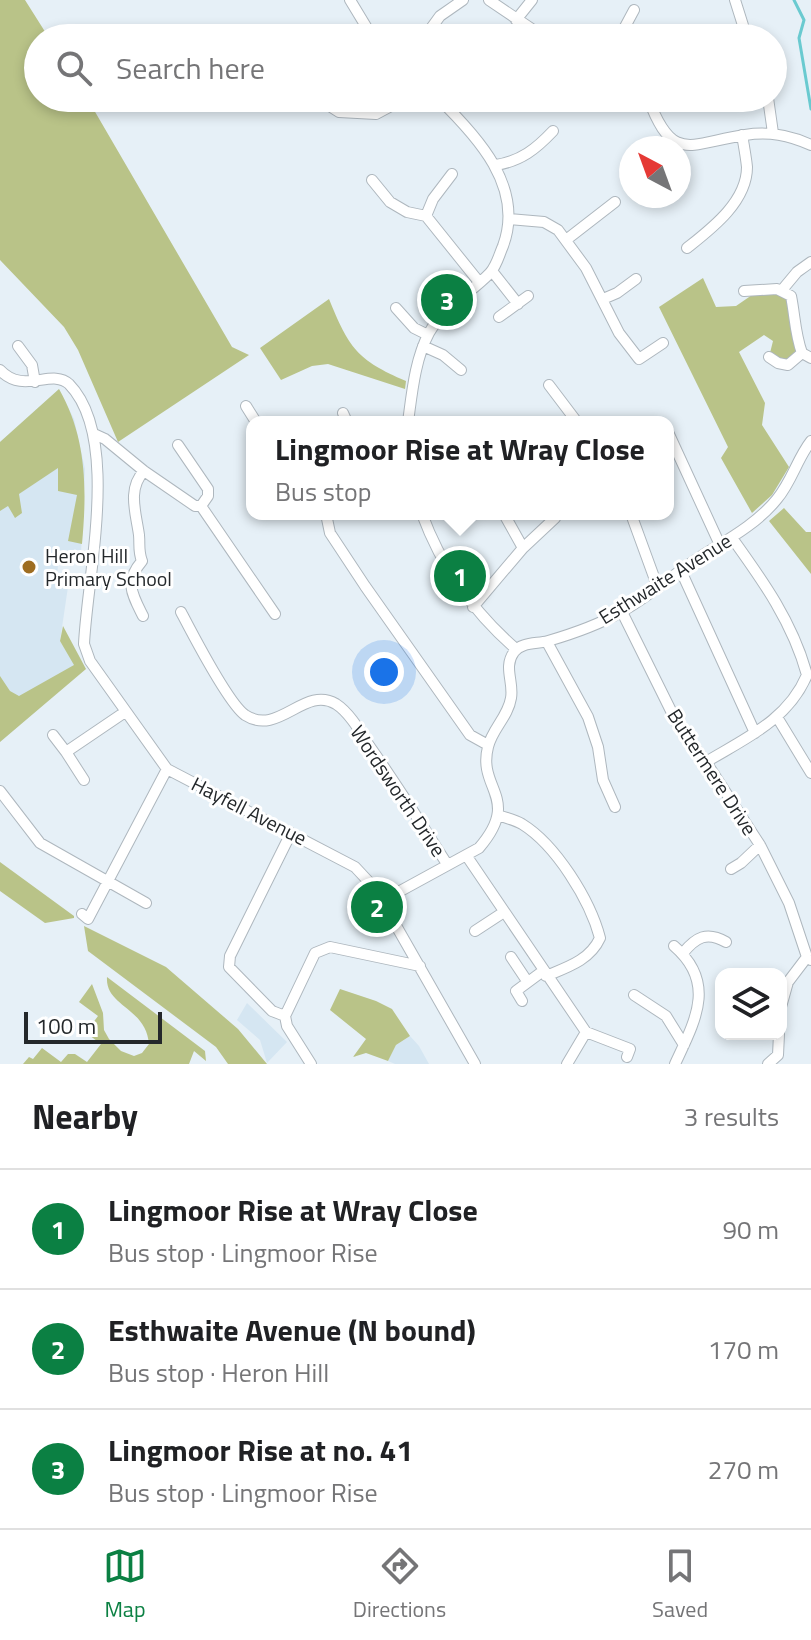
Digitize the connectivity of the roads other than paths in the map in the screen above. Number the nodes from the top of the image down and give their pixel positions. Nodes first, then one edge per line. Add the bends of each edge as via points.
1 (350, 0) edge
2 (463, 0) edge
3 (489, 0) edge
4 (532, 0) edge
5 (735, 0) edge
6 (634, 10) dead end
7 (516, 20) junction
8 (365, 24) edge
9 (434, 24) edge
10 (522, 24) edge
11 (626, 24) edge
12 (743, 24) edge
13 (339, 112) edge
14 (380, 112) edge
15 (452, 112) edge
16 (653, 112) edge
17 (770, 112) edge
18 (553, 131) dead end
19 (773, 133) junction
20 (742, 135) junction
21 (667, 136) edge
22 (811, 145) edge
23 (691, 146) edge
24 (496, 165) junction
25 (452, 174) dead end
26 (372, 180) dead end
27 (615, 202) dead end
28 (426, 216) junction
29 (509, 219) junction
30 (566, 240) junction
31 (690, 241) dead end
32 (811, 262) edge
33 (492, 271) junction
34 (636, 279) dead end
35 (479, 282) junction
36 (782, 290) junction
37 (744, 291) dead end
38 (528, 296) dead end
39 (603, 299) junction
40 (518, 304) junction
41 (396, 308) dead end
42 (499, 317) dead end
43 (428, 335) junction
44 (663, 343) dead end
45 (18, 346) dead end
46 (423, 346) junction
47 (806, 355) edge
48 (769, 357) dead end
49 (0, 370) edge
50 (461, 370) dead end
51 (35, 382) junction
52 (549, 385) dead end
53 (246, 406) dead end
54 (252, 416) edge
55 (409, 416) edge
56 (572, 416) edge
57 (94, 434) junction
58 (811, 441) edge
59 (178, 445) dead end
60 (674, 445) edge
61 (144, 471) junction
62 (201, 506) junction
63 (327, 520) edge
64 (424, 520) edge
65 (507, 520) edge
66 (553, 520) edge
67 (633, 520) edge
68 (732, 538) junction
69 (720, 545) junction
70 (523, 548) junction
71 (681, 571) junction
72 (658, 588) junction
73 (473, 607) junction
74 (181, 612) dead end
75 (622, 612) junction
76 (275, 614) dead end
77 (143, 616) dead end
78 (547, 642) junction
79 (516, 649) junction
80 (125, 712) junction
81 (777, 717) junction
82 (755, 733) junction
83 (53, 735) dead end
84 (488, 745) junction
85 (66, 752) junction
86 (706, 762) junction
87 (167, 769) junction
88 (811, 773) edge
89 (84, 780) dead end
90 (0, 791) edge
91 (615, 807) dead end
92 (498, 815) junction
93 (291, 833) junction
94 (760, 845) junction
95 (466, 855) junction
96 (447, 864) junction
97 (731, 869) dead end
98 (108, 882) junction
99 (382, 901) junction
100 (146, 903) dead end
101 (504, 912) junction
102 (82, 914) dead end
103 (475, 931) dead end
104 (726, 942) dead end
105 (511, 957) dead end
106 (809, 958) edge
107 (420, 966) junction
108 (544, 973) junction
109 (527, 981) junction
110 (787, 986) edge
111 (634, 995) dead end
112 (522, 1001) dead end
113 (285, 1016) junction
114 (586, 1032) junction
115 (779, 1040) edge
116 (684, 1045) junction
117 (632, 1053) dead end
118 (311, 1064) edge
119 (475, 1064) edge
120 (567, 1064) edge
121 (675, 1064) edge
122 (768, 1064) edge

1 - 8 street
2 - 9 street
3 - 7 street
4 - 7 street
5 - 12 street
6 - 11 street
7 - 10 street
13 - 14 street
15 - 24 street
16 - 21 street
17 - 19 street
18 - 24 street via 527,155
19 - 20 street
19 - 22 street
20 - 23 street
20 - 31 street via 747,170 742,187 730,209
24 - 29 street
25 - 28 street
26 - 28 street via 390,202
27 - 30 street
28 - 35 street
29 - 30 street via 544,222
29 - 33 street
30 - 39 street
32 - 36 street
33 - 35 street
33 - 40 street
34 - 39 street
35 - 43 street via 445,311
36 - 37 street
36 - 47 street via 791,296 795,334
38 - 40 street
39 - 44 street via 639,359
40 - 42 street
41 - 43 street
43 - 46 street
45 - 51 street via 32,365
46 - 50 street
46 - 55 street
47 - 48 street via 788,365
49 - 51 street via 13,380
51 - 57 street via 57,379 70,385
52 - 56 street
53 - 54 street
57 - 61 street
57 - 80 street, Hayfell Avenue via 97,502 84,644
58 - 68 street, Esthwaite Avenue via 776,500
59 - 62 street via 208,489
60 - 69 street
61 - 62 street
61 - 77 street via 134,485 142,561 133,572 131,592
62 - 76 street
63 - 84 street via 330,533 365,586 470,735
64 - 73 street via 440,558
65 - 70 street
66 - 70 street
67 - 72 street
68 - 69 street, Esthwaite Avenue
68 - 81 street via 774,597 807,675 792,704
69 - 71 street, Esthwaite Avenue
70 - 73 street
71 - 72 street, Esthwaite Avenue
71 - 82 street
72 - 75 street, Esthwaite Avenue
73 - 79 street
74 - 96 street, Wordsworth Drive via 247,716 279,719 320,699 347,715
75 - 78 street, Esthwaite Avenue
75 - 86 street, Buttermere Drive via 678,725
78 - 79 street, Esthwaite Avenue
78 - 91 street via 588,717
79 - 84 street via 509,660 509,709
80 - 85 street
80 - 87 street, Hayfell Avenue
81 - 82 street
81 - 88 street
82 - 86 street
83 - 85 street
84 - 92 street via 486,760
85 - 89 street
86 - 94 street, Buttermere Drive
87 - 93 street, Hayfell Avenue
87 - 98 street
90 - 98 street via 40,843
92 - 95 street via 491,834
92 - 108 street via 520,823 551,850 596,922 600,938 594,951 573,965
93 - 99 street, Hayfell Avenue via 355,867
93 - 113 street via 229,967 272,1011
94 - 97 street, Buttermere Drive
94 - 106 street, Buttermere Drive
95 - 96 street
95 - 101 street
96 - 99 street
98 - 100 street
98 - 102 street via 88,919
99 - 107 street, Hayfell Avenue
101 - 103 street
101 - 108 street
104 - 116 street via 709,935 679,950 690,959 700,984
105 - 109 street
106 - 110 street
107 - 113 street via 323,947 315,953
107 - 119 street, Hayfell Avenue
108 - 109 street
108 - 114 street
109 - 112 street via 516,991
111 - 116 street via 666,1016
113 - 118 street
114 - 117 street
114 - 120 street
115 - 122 street via 778,1055
116 - 121 street

